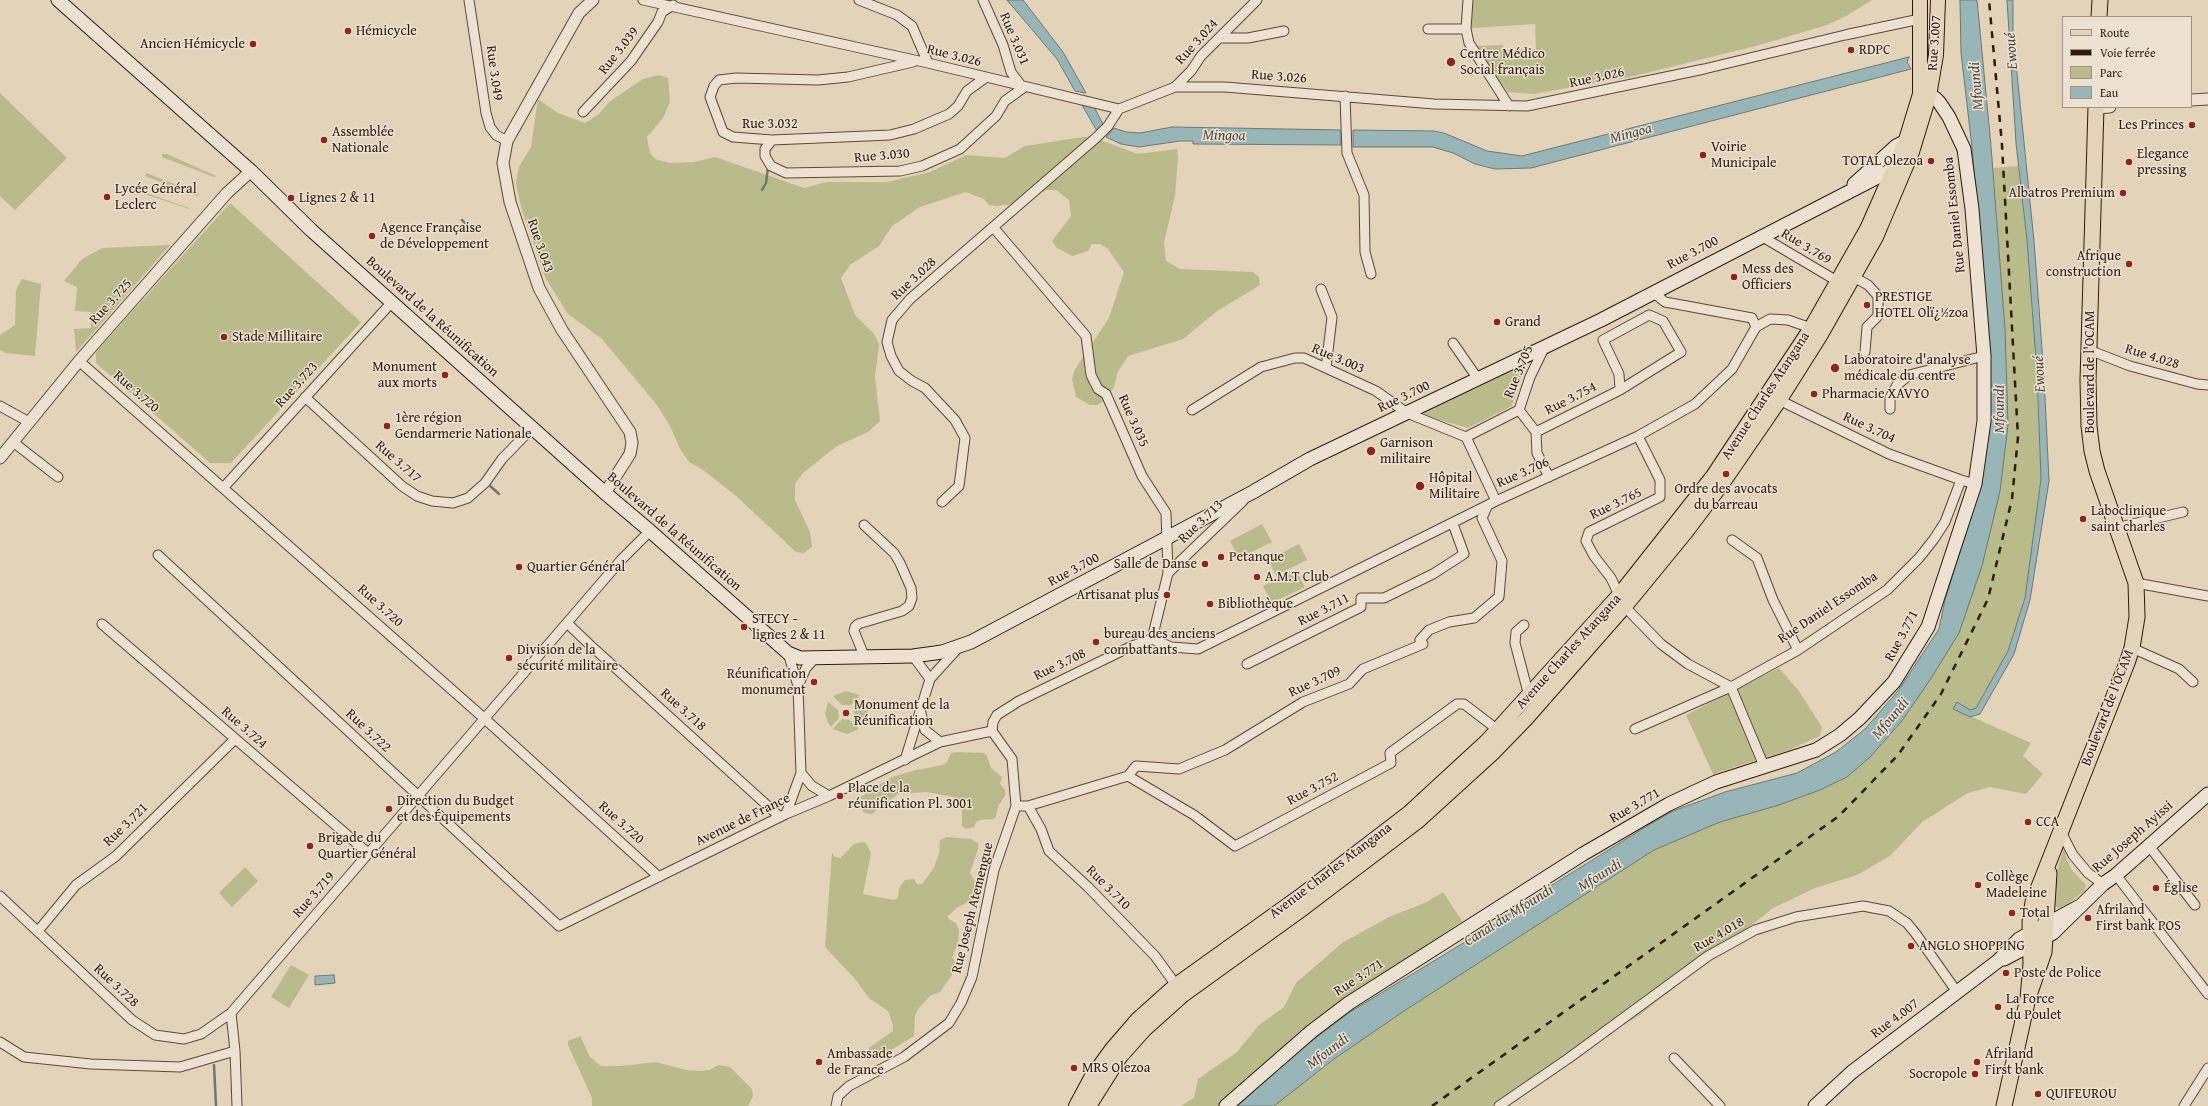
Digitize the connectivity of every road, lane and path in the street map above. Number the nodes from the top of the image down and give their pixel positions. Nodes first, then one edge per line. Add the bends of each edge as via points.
1 (58, 0) edge
2 (469, 0) edge
3 (593, 0) edge
4 (643, 0) edge
5 (859, 0) edge
6 (983, 0) edge
7 (1257, 0) edge
8 (1468, 0) edge
9 (1920, 0) edge
10 (1938, 0) edge
11 (2100, 0) edge
12 (673, 6) junction
13 (2099, 16) edge
14 (1920, 19) junction
15 (1428, 29) dead end
16 (1466, 29) junction
17 (1284, 30) dead end
18 (1220, 38) junction
19 (916, 61) junction
20 (928, 63) junction
21 (984, 78) junction
22 (1175, 87) junction
23 (1023, 88) junction
24 (1925, 90) junction
25 (1345, 96) junction
26 (2208, 99) edge
27 (2192, 100) edge
28 (1509, 106) junction
29 (2101, 108) edge
30 (1119, 109) junction
31 (583, 112) dead end
32 (1912, 138) junction
33 (772, 140) junction
34 (507, 141) junction
35 (1908, 162) junction
36 (1894, 168) junction
37 (251, 171) junction
38 (1844, 194) junction
39 (993, 227) junction
40 (1761, 236) junction
41 (1371, 274) dead end
42 (1852, 276) junction
43 (1837, 281) junction
44 (1321, 289) dead end
45 (1654, 293) junction
46 (392, 302) junction
47 (1756, 327) junction
48 (1811, 328) junction
49 (1453, 343) dead end
50 (1545, 345) junction
51 (2089, 350) junction
52 (1865, 352) dead end
53 (1984, 356) junction
54 (79, 361) junction
55 (1326, 368) junction
56 (1478, 379) junction
57 (2208, 385) edge
58 (1620, 390) junction
59 (305, 396) junction
60 (1774, 397) junction
61 (0, 406) edge
62 (1890, 409) dead end
63 (1192, 410) dead end
64 (1519, 410) junction
65 (1406, 413) junction
66 (29, 422) junction
67 (532, 428) junction
68 (1536, 432) junction
69 (1638, 436) junction
70 (1466, 437) junction
71 (13, 442) junction
72 (0, 458) edge
73 (58, 477) dead end
74 (1549, 477) junction
75 (1961, 480) junction
76 (1975, 484) junction
77 (224, 487) junction
78 (1253, 492) junction
79 (606, 493) junction
80 (1496, 501) junction
81 (942, 502) dead end
82 (1487, 507) junction
83 (2183, 512) dead end
84 (1452, 524) junction
85 (864, 525) dead end
86 (2116, 528) junction
87 (650, 531) junction
88 (1167, 538) junction
89 (1732, 540) dead end
90 (158, 555) dead end
91 (1168, 574) junction
92 (2136, 583) junction
93 (2208, 596) edge
94 (1622, 601) junction
95 (567, 623) junction
96 (102, 624) dead end
97 (1524, 625) dead end
98 (1152, 639) junction
99 (958, 648) junction
100 (2132, 648) junction
101 (1798, 650) junction
102 (788, 653) junction
103 (913, 656) junction
104 (865, 658) junction
105 (814, 659) junction
106 (1247, 664) dead end
107 (930, 679) junction
108 (2193, 682) dead end
109 (798, 686) junction
110 (1731, 686) junction
111 (1530, 696) junction
112 (920, 710) junction
113 (485, 719) junction
114 (1636, 729) dead end
115 (1498, 730) junction
116 (992, 731) junction
117 (235, 739) junction
118 (940, 742) junction
119 (905, 760) junction
120 (1764, 766) junction
121 (801, 773) junction
122 (1128, 776) junction
123 (2208, 794) edge
124 (418, 796) junction
125 (829, 796) junction
126 (1016, 806) junction
127 (1028, 806) junction
128 (783, 816) junction
129 (2060, 830) junction
130 (2149, 846) junction
131 (368, 853) junction
132 (2051, 854) junction
133 (2116, 875) junction
134 (658, 877) junction
135 (2103, 884) junction
136 (0, 896) edge
137 (2195, 905) dead end
138 (559, 926) joint
139 (2046, 927) junction
140 (38, 931) junction
141 (2030, 934) junction
142 (1176, 985) junction
143 (1956, 992) junction
144 (2208, 994) edge
145 (2028, 998) junction
146 (232, 1013) junction
147 (0, 1042) edge
148 (235, 1051) junction
149 (1674, 1058) dead end
150 (2208, 1068) edge
151 (238, 1106) edge
152 (836, 1106) edge
153 (1076, 1106) edge
154 (1089, 1106) edge
155 (1226, 1106) edge
156 (1499, 1106) edge
157 (1720, 1106) edge
158 (1815, 1106) edge
159 (2004, 1106) edge
160 (2184, 1106) edge

1 - 37 main road, Boulevard de la Réunification
2 - 34 street, Rue 3.049 via 486,113 490,127 496,135
3 - 34 street, Rue 3.043 via 579,13
4 - 12 street, Rue 3.026
5 - 20 street via 897,15 912,26
6 - 23 street, Rue 3.031 via 1003,45 1011,72
7 - 18 street, Rue 3.024
8 - 16 street
9 - 14 main road, Rue 3.007
10 - 24 main road, Rue 3.007 via 1936,55
11 - 13 highway
12 - 19 street, Rue 3.026
12 - 31 street, Rue 3.039 via 662,12 631,61
14 - 24 main road, Rue 3.007
14 - 28 street, Rue 3.026 via 1704,69 1527,106
15 - 16 street
16 - 28 street via 1469,43
17 - 18 street via 1248,38
18 - 22 street, Rue 3.024
19 - 20 street, Rue 3.026
19 - 33 street, Rue 3.032 via 848,77 719,80 710,97 723,132 733,137
20 - 21 street, Rue 3.026
21 - 23 street, Rue 3.026
21 - 33 street, Rue 3.032 via 967,91 958,106 949,114 902,133
22 - 25 street, Rue 3.026 via 1225,87
22 - 30 street, Rue 3.026
23 - 30 street, Rue 3.026
23 - 33 street, Rue 3.030 via 960,149 922,166 883,172 786,174 771,166 765,156 765,149
24 - 32 main road, Avenue Charles Atangana
24 - 53 main road, Rue Daniel Essomba via 1944,109 1964,149 1972,209
25 - 28 street, Rue 3.026 via 1434,104
25 - 41 street via 1347,153 1364,195 1366,252
26 - 27 street
29 - 51 highway, Boulevard de l'OCAM
30 - 39 street, Rue 3.028 via 1097,137
32 - 35 main road, Avenue Charles Atangana
32 - 36 main road, Avenue Charles Atangana
32 - 38 main road via 1893,149
34 - 79 street, Rue 3.043 via 504,152 504,177 539,288 562,330 630,432 630,454
35 - 36 main road, Rue 3.700
35 - 42 main road, Avenue Charles Atangana via 1876,237
36 - 38 main road, Rue 3.700
36 - 43 main road, Avenue Charles Atangana via 1867,230
37 - 46 main road, Boulevard de la Réunification via 311,230
37 - 54 street, Rue 3.725 via 227,193
38 - 40 main road, Rue 3.700
39 - 81 street, Rue 3.028 via 910,299 892,320 887,342 899,371 925,388 955,420 965,438 959,486
39 - 88 street, Rue 3.035 via 1086,336 1091,375 1098,389 1106,394 1142,476 1166,513
40 - 43 street, Rue 3.769
40 - 45 main road, Rue 3.700
42 - 52 street via 1868,285 1878,296 1878,316 1867,327
42 - 60 main road, Avenue Charles Atangana via 1820,336
43 - 48 main road, Avenue Charles Atangana
44 - 55 street via 1332,317
45 - 47 street via 1665,302 1752,318
45 - 50 main road, Rue 3.700
46 - 59 street, Rue 3.723
46 - 67 main road, Boulevard de la Réunification
47 - 48 street via 1770,319 1788,320
47 - 69 street, Rue 3.706 via 1732,369 1695,404
48 - 60 main road, Avenue Charles Atangana
49 - 56 street
50 - 56 main road, Rue 3.700
50 - 64 street, Rue 3.705 via 1530,377
51 - 57 street, Rue 4.028 via 2130,366
51 - 86 highway, Boulevard de l'OCAM via 2089,426 2092,451
53 - 62 street via 1909,375 1897,385 1890,398
53 - 76 main road, Rue Daniel Essomba via 1984,421
54 - 66 street, Rue 3.725
54 - 77 street, Rue 3.720
55 - 63 street, Rue 3.003 via 1304,358 1277,361 1261,367
55 - 65 street, Rue 3.003 via 1376,391
56 - 65 main road, Rue 3.700
58 - 58 street, Rue 3.754 via 1619,374 1603,340 1649,315 1663,321 1681,352
58 - 68 street, Rue 3.754
59 - 67 street, Rue 3.717 via 402,486 432,502 454,503 468,498
59 - 77 street, Rue 3.723
60 - 75 street, Rue 3.704 via 1889,454
60 - 94 main road, Avenue Charles Atangana
61 - 66 street
64 - 68 street, Rue 3.705
64 - 70 street, Rue 3.705
65 - 70 street, Rue 3.003
65 - 78 main road, Rue 3.700 via 1310,459
66 - 71 street, Rue 3.725
67 - 79 main road, Boulevard de la Réunification
68 - 74 street via 1537,453
69 - 74 street, Rue 3.706
69 - 94 street, Rue 3.765 via 1660,480 1660,497 1589,532 1586,541 1611,578
70 - 80 street
71 - 72 street, Rue 3.725
71 - 73 street
74 - 80 street, Rue 3.706
75 - 76 street
75 - 101 street, Rue Daniel Essomba via 1945,522 1919,558 1887,590
76 - 120 main road, Rue 3.771 via 1928,628 1894,682 1881,698 1840,735 1816,750
77 - 113 street, Rue 3.720
78 - 88 main road, Rue 3.700
78 - 91 street, Rue 3.713
79 - 87 main road, Boulevard de la Réunification
80 - 82 street, Rue 3.706
82 - 84 street, Rue 3.706
82 - 122 street, Rue 3.709 via 1482,518 1502,561 1499,597 1474,618 1449,622 1428,630 1420,640 1423,644 1363,669 1349,684 1302,702 1225,750 1179,769 1136,766
83 - 86 street
84 - 98 street, Rue 3.706 via 1198,649 1170,647
84 - 106 street, Rue 3.711 via 1464,554 1433,574 1384,598 1361,598 1361,608
85 - 104 street via 894,553 909,582 912,598 909,606 902,611 855,627 854,631
86 - 92 highway, Boulevard de l'OCAM
87 - 95 street, Rue 3.719 via 621,560
87 - 102 main road, Boulevard de la Réunification
88 - 91 street
88 - 99 main road, Rue 3.700
89 - 101 street via 1757,558 1773,600
90 - 124 street, Rue 3.722
91 - 98 street
92 - 93 street
92 - 100 highway, Boulevard de l'OCAM via 2138,617
94 - 110 street via 1661,644 1688,664
94 - 111 main road, Avenue Charles Atangana
94 - 154 main road, Avenue Charles Atangana via 1526,719 1494,752 1417,822 1311,903 1183,995 1120,1057
95 - 113 street, Rue 3.719
95 - 128 street, Rue 3.718
96 - 117 street, Rue 3.724
97 - 111 street via 1516,632 1515,644
98 - 116 street, Rue 3.708 via 1132,646 1019,701 997,715
99 - 103 main road, Rue 3.700
99 - 107 street
100 - 108 street via 2178,668
100 - 129 highway, Boulevard de l'OCAM
101 - 110 street, Rue Daniel Essomba
102 - 105 main road, Rue 3.700 via 800,658
102 - 109 street
103 - 104 main road, Rue 3.700
103 - 107 street
104 - 105 main road, Rue 3.700
105 - 109 street via 806,668
107 - 112 street
109 - 121 street
110 - 114 street, Rue Daniel Essomba
110 - 120 street
111 - 115 main road, Avenue Charles Atangana
112 - 118 street via 925,730
112 - 119 street
113 - 124 street, Rue 3.719
113 - 134 street, Rue 3.720
115 - 122 street, Rue 3.752 via 1464,704 1457,704 1390,753 1391,762 1235,846 1194,815
115 - 142 main road, Avenue Charles Atangana via 1410,812
116 - 118 street
116 - 126 street, Rue Joseph Atemengue via 1012,759
117 - 131 street, Rue 3.724
117 - 140 street, Rue 3.721 via 116,856 76,885
118 - 119 street, Avenue de France
119 - 125 street, Avenue de France
120 - 155 main road, Rue 3.771 via 1716,782 1669,804 1582,854 1349,1003 1312,1031
121 - 125 street via 812,786
121 - 128 street
122 - 127 street, Rue 3.709
123 - 130 main road, Rue Joseph Ayissi
124 - 131 street, Rue 3.719
124 - 138 street, Rue 3.722
125 - 128 street, Avenue de France
126 - 127 street, Rue 3.709
126 - 152 street, Rue Joseph Atemengue via 994,870 972,977 949,1023 904,1057 849,1086 838,1096
127 - 142 street, Rue 3.710 via 1042,829 1049,851 1155,956
128 - 134 street, Avenue de France
129 - 132 highway, Boulevard de l'OCAM
129 - 135 street via 2073,855 2088,873
130 - 133 main road, Rue Joseph Ayissi
130 - 137 street
131 - 146 street, Rue 3.719
132 - 139 highway, Boulevard de l'OCAM
132 - 141 highway, Boulevard de l'OCAM via 2033,902
133 - 135 main road, Rue Joseph Ayissi
133 - 144 street
134 - 138 street, Avenue de France
135 - 139 main road, Rue Joseph Ayissi via 2080,906
136 - 140 street, Rue 3.728
139 - 141 main road, Rue 4.007
139 - 145 highway, Boulevard de l'OCAM via 2039,969
140 - 146 street, Rue 3.728 via 132,1020 155,1035 184,1039 201,1034
141 - 143 main road, Rue 4.007
141 - 145 highway, Boulevard de l'OCAM
142 - 153 main road, Avenue Charles Atangana via 1137,1020 1112,1049 1091,1078
143 - 156 street, Rue 4.018 via 1907,923 1889,911 1863,906 1796,917 1755,930 1708,956
143 - 158 main road, Rue 4.007 via 1852,1072
145 - 159 highway, Boulevard de l'OCAM
146 - 148 street
147 - 148 street via 24,1057 98,1064 180,1067
148 - 151 street
149 - 157 street
150 - 160 street

